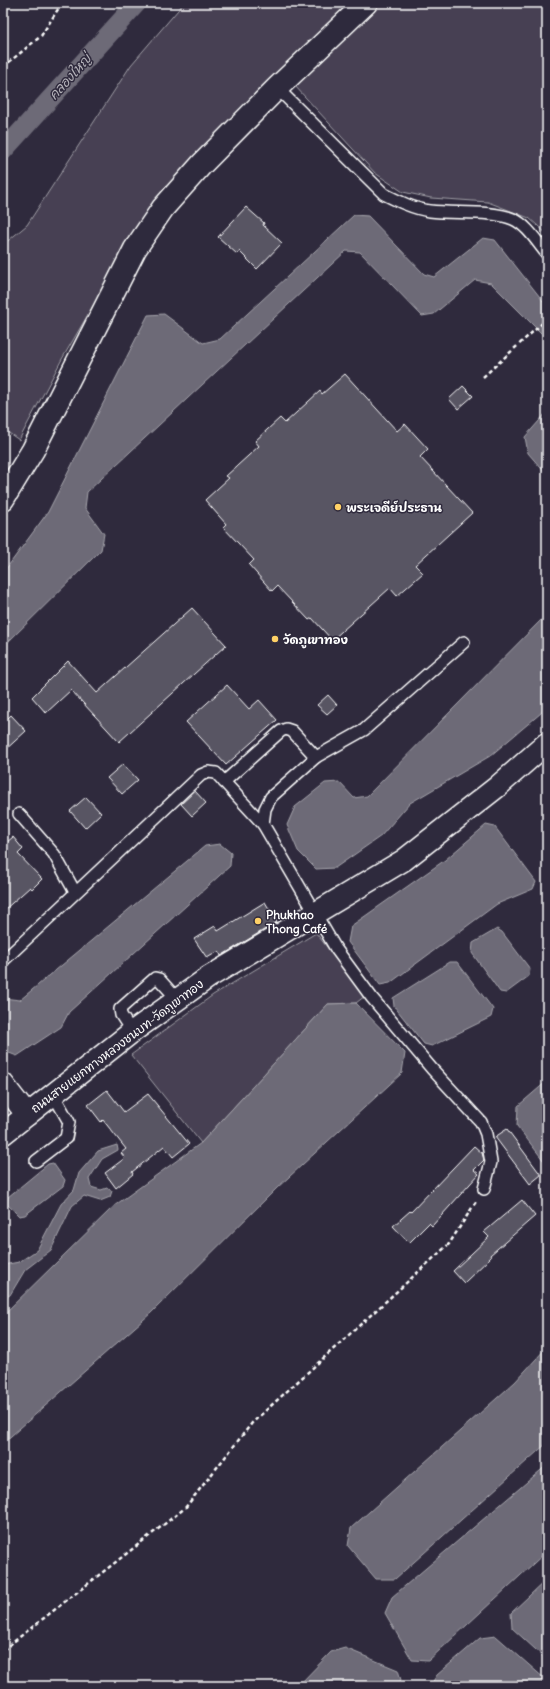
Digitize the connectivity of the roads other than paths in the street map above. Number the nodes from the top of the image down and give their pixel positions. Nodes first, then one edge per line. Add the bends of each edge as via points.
1 (366, 3) edge
2 (277, 88) junction
3 (547, 254) edge
4 (3, 499) edge
5 (464, 642) dead end
6 (547, 742) edge
7 (316, 757) junction
8 (224, 782) junction
9 (19, 814) dead end
10 (263, 824) junction
11 (75, 892) junction
12 (316, 912) junction
13 (3, 961) edge
14 (177, 999) junction
15 (132, 1032) junction
16 (3, 1084) edge
17 (54, 1094) junction
18 (27, 1115) junction
19 (3, 1134) edge
20 (36, 1161) dead end
21 (484, 1189) road end

1 - 2 street
2 - 3 lane via 384,194 428,211 493,215 513,219 527,230
2 - 4 street via 202,164 163,208 135,249 33,450
5 - 7 lane via 364,730
6 - 12 street, ถนนสายแยกทางหลวงชนบท-วัดภูเขาทอง via 497,787 404,860
7 - 8 lane via 292,731 286,729
7 - 10 lane via 271,797 265,809
8 - 10 lane
8 - 11 lane via 216,773 208,772 201,775
9 - 11 lane via 54,854
10 - 12 lane
11 - 13 lane
12 - 14 street, ถนนสายแยกทางหลวงชนบท-วัดภูเขาทอง via 208,977
12 - 21 lane via 336,949 372,998 432,1070 481,1122 491,1162
14 - 15 street, ถนนสายแยกทางหลวงชนบท-วัดภูเขาทอง
14 - 15 lane via 159,979 155,978 120,1009
15 - 17 street, ถนนสายแยกทางหลวงชนบท-วัดภูเขาทอง
16 - 18 street
17 - 18 street, ถนนสายแยกทางหลวงชนบท-วัดภูเขาทอง
17 - 20 lane via 69,1122 66,1138
18 - 19 street, ถนนสายแยกทางหลวงชนบท-วัดภูเขาทอง

